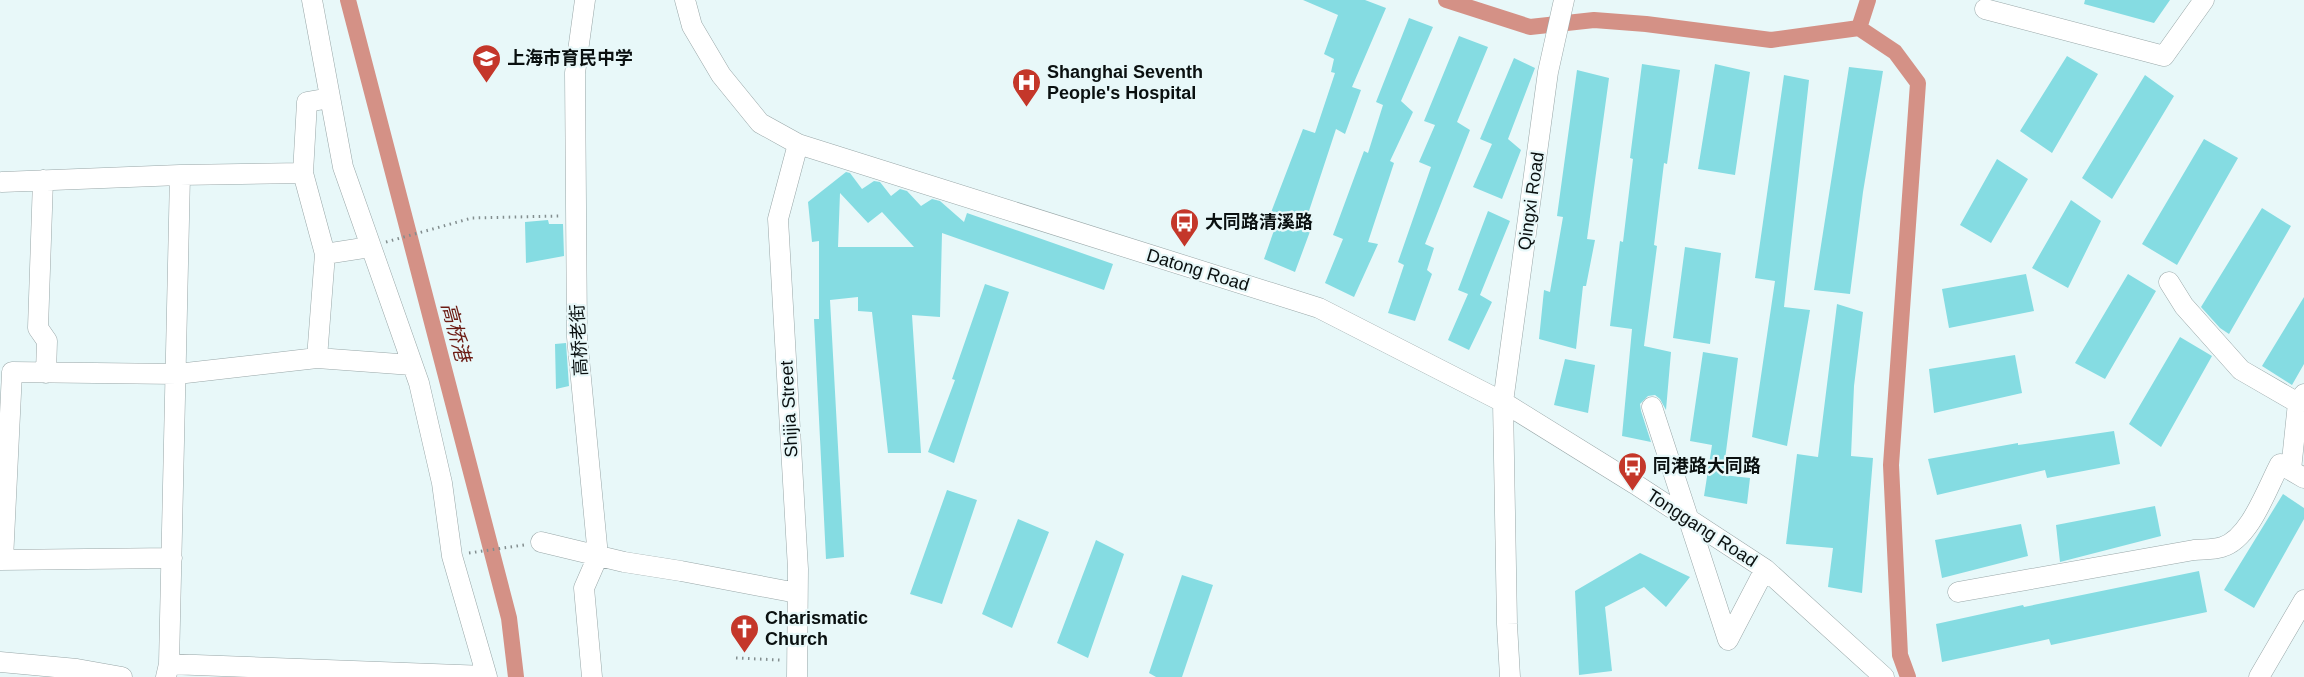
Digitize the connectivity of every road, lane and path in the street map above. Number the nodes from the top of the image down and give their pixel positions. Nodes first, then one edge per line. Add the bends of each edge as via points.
1 (312, 0) edge
2 (585, 0) edge
3 (685, 0) edge
4 (1564, 0) edge
5 (2204, 0) edge
6 (1984, 9) dead end
7 (330, 98) junction
8 (798, 144) junction
9 (303, 173) junction
10 (180, 175) junction
11 (43, 180) junction
12 (2, 182) dead end
13 (576, 216) junction
14 (409, 236) dead end
15 (370, 247) junction
16 (325, 254) junction
17 (2169, 282) dead end
18 (318, 358) junction
19 (412, 365) junction
20 (46, 373) junction
21 (177, 374) junction
22 (2301, 399) edge
23 (1503, 402) junction
24 (1652, 407) dead end
25 (2297, 474) edge
26 (1688, 519) junction
27 (541, 542) joint
28 (452, 556) junction
29 (598, 556) junction
30 (172, 558) junction
31 (2, 560) edge
32 (1765, 569) junction
33 (1958, 592) dead end
34 (797, 593) junction
35 (2301, 604) edge
36 (736, 658) dead end
37 (0, 662) edge
38 (797, 669) edge
39 (168, 671) edge
40 (487, 676) edge
41 (122, 677) edge
42 (592, 677) edge
43 (1509, 677) edge
44 (1884, 677) edge
45 (2259, 677) edge

1 - 7 street
2 - 13 street, 高桥老街 via 575,74
3 - 8 street, Datong Road via 692,26 721,75 759,123
4 - 23 street, Qingxi Road via 1548,72
5 - 6 street via 2164,56
7 - 9 street via 307,102
7 - 15 street via 343,167
8 - 23 street, Datong Road via 1318,308
8 - 34 street, Shijia Street via 778,219
9 - 10 street
9 - 16 street
10 - 11 street
10 - 21 street
11 - 12 street
11 - 20 street via 38,328 47,341
13 - 14 path via 472,218
13 - 29 street, 高桥老街 via 577,337
15 - 16 street
15 - 19 street
16 - 18 street
17 - 22 street via 2184,306 2241,370
18 - 19 street
18 - 21 street
19 - 28 street via 442,483
20 - 21 street
20 - 31 street via 12,372
21 - 30 street
22 - 25 street
23 - 26 street, Tonggang Road
23 - 43 street
24 - 26 street
25 - 33 street via 2280,464 2244,533 2220,548
26 - 32 street, Tonggang Road
26 - 32 street via 1728,640
27 - 28 path
27 - 29 street
28 - 40 street
29 - 34 street
29 - 42 street, 高桥老街 via 584,588
30 - 31 street
30 - 39 street
32 - 44 street, Tonggang Road
34 - 38 street, Shijia Street
35 - 45 street
36 - 38 path
37 - 41 street
39 - 40 street

